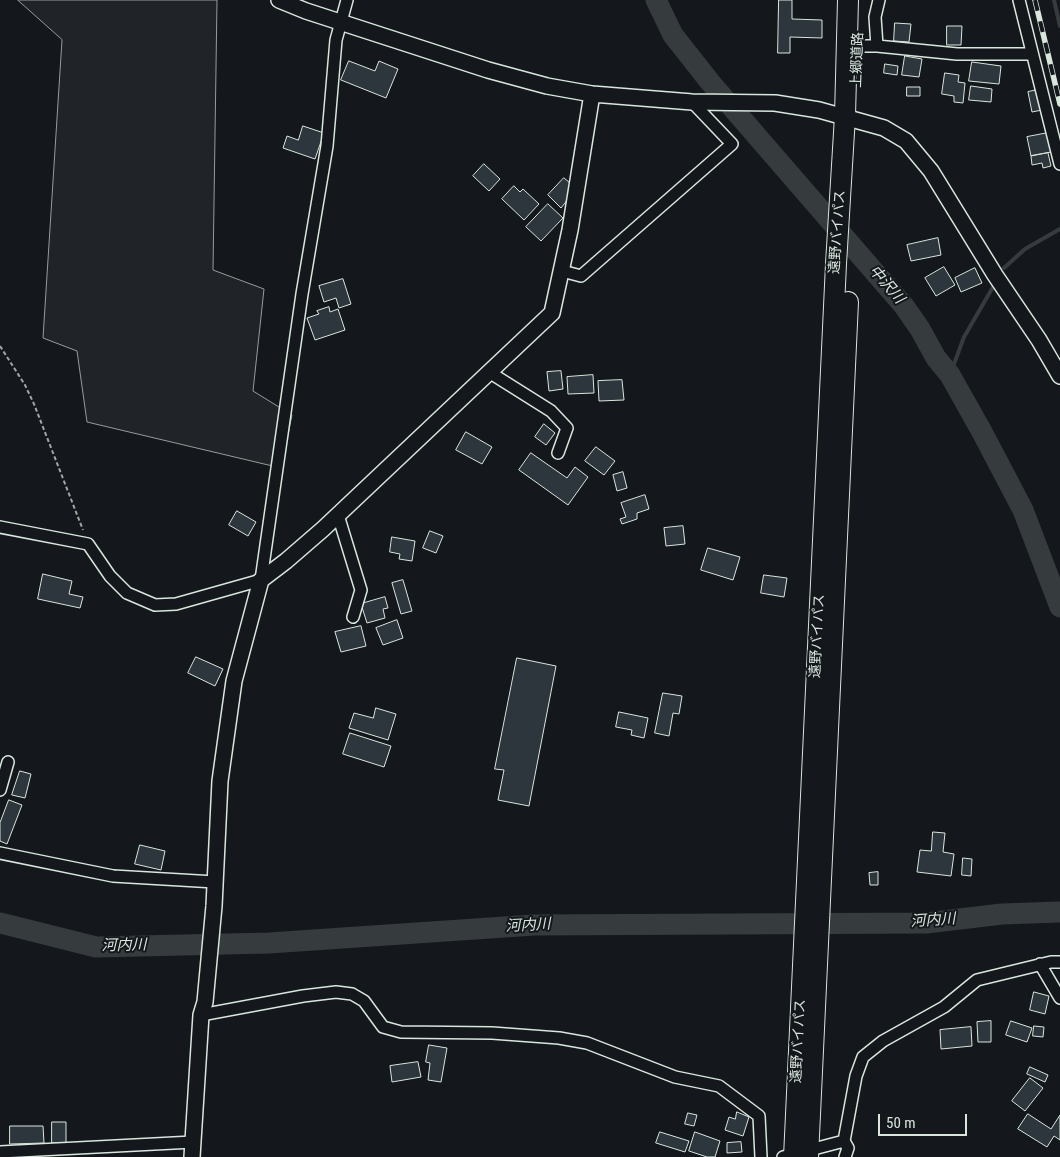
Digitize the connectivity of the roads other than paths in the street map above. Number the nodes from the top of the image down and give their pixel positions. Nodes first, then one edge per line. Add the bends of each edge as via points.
1 (279, 0) edge
2 (347, 0) edge
3 (848, 0) edge
4 (860, 0) edge
5 (879, 0) edge
6 (1019, 0) edge
7 (340, 22) junction
8 (868, 46) junction
9 (1031, 54) junction
10 (592, 94) junction
11 (692, 102) junction
12 (851, 118) junction
13 (1060, 164) edge
14 (847, 206) junction
15 (562, 271) junction
16 (489, 372) junction
17 (1060, 376) edge
18 (558, 453) dead end
19 (338, 515) junction
20 (0, 527) edge
21 (261, 580) junction
22 (353, 617) dead end
23 (8, 762) dead end
24 (819, 778) junction
25 (0, 790) edge
26 (0, 853) edge
27 (215, 882) junction
28 (1060, 962) edge
29 (1040, 964) junction
30 (1060, 998) edge
31 (203, 1009) junction
32 (844, 1140) junction
33 (192, 1150) edge
34 (0, 1152) edge
35 (798, 1155) edge
36 (761, 1157) edge
37 (844, 1157) edge

1 - 7 street
2 - 7 street
3 - 12 highway, 上郷道路
4 - 8 highway, 上郷道路
5 - 8 street
6 - 9 street
7 - 10 street via 488,70
7 - 21 street via 327,146
8 - 9 street via 957,54
8 - 12 highway, 上郷道路
9 - 13 street
10 - 11 street
10 - 15 street
11 - 12 street via 775,103
11 - 15 street via 732,144 581,276
12 - 14 highway, 遠野バイパス
12 - 17 street via 896,133 914,149
14 - 24 highway, 遠野バイパス via 849,280
14 - 24 highway, 遠野バイパス via 836,264
15 - 16 street via 552,313
16 - 18 street via 551,410 566,428
16 - 19 street
19 - 21 street
19 - 22 street via 361,590
20 - 21 street via 88,544 110,576 127,593 155,605 176,604
21 - 27 street via 234,680 220,781
23 - 25 street
24 - 35 highway, 遠野バイパス
26 - 27 street via 113,876
27 - 31 street
28 - 29 street
29 - 30 street
29 - 32 street via 977,980 944,1007 883,1041 863,1057 856,1076
31 - 33 street
31 - 36 street via 336,992 352,994 364,1001 383,1027 400,1032 492,1033 587,1043 675,1077 719,1086 759,1116
32 - 35 street
32 - 37 street via 848,1148
33 - 34 street

